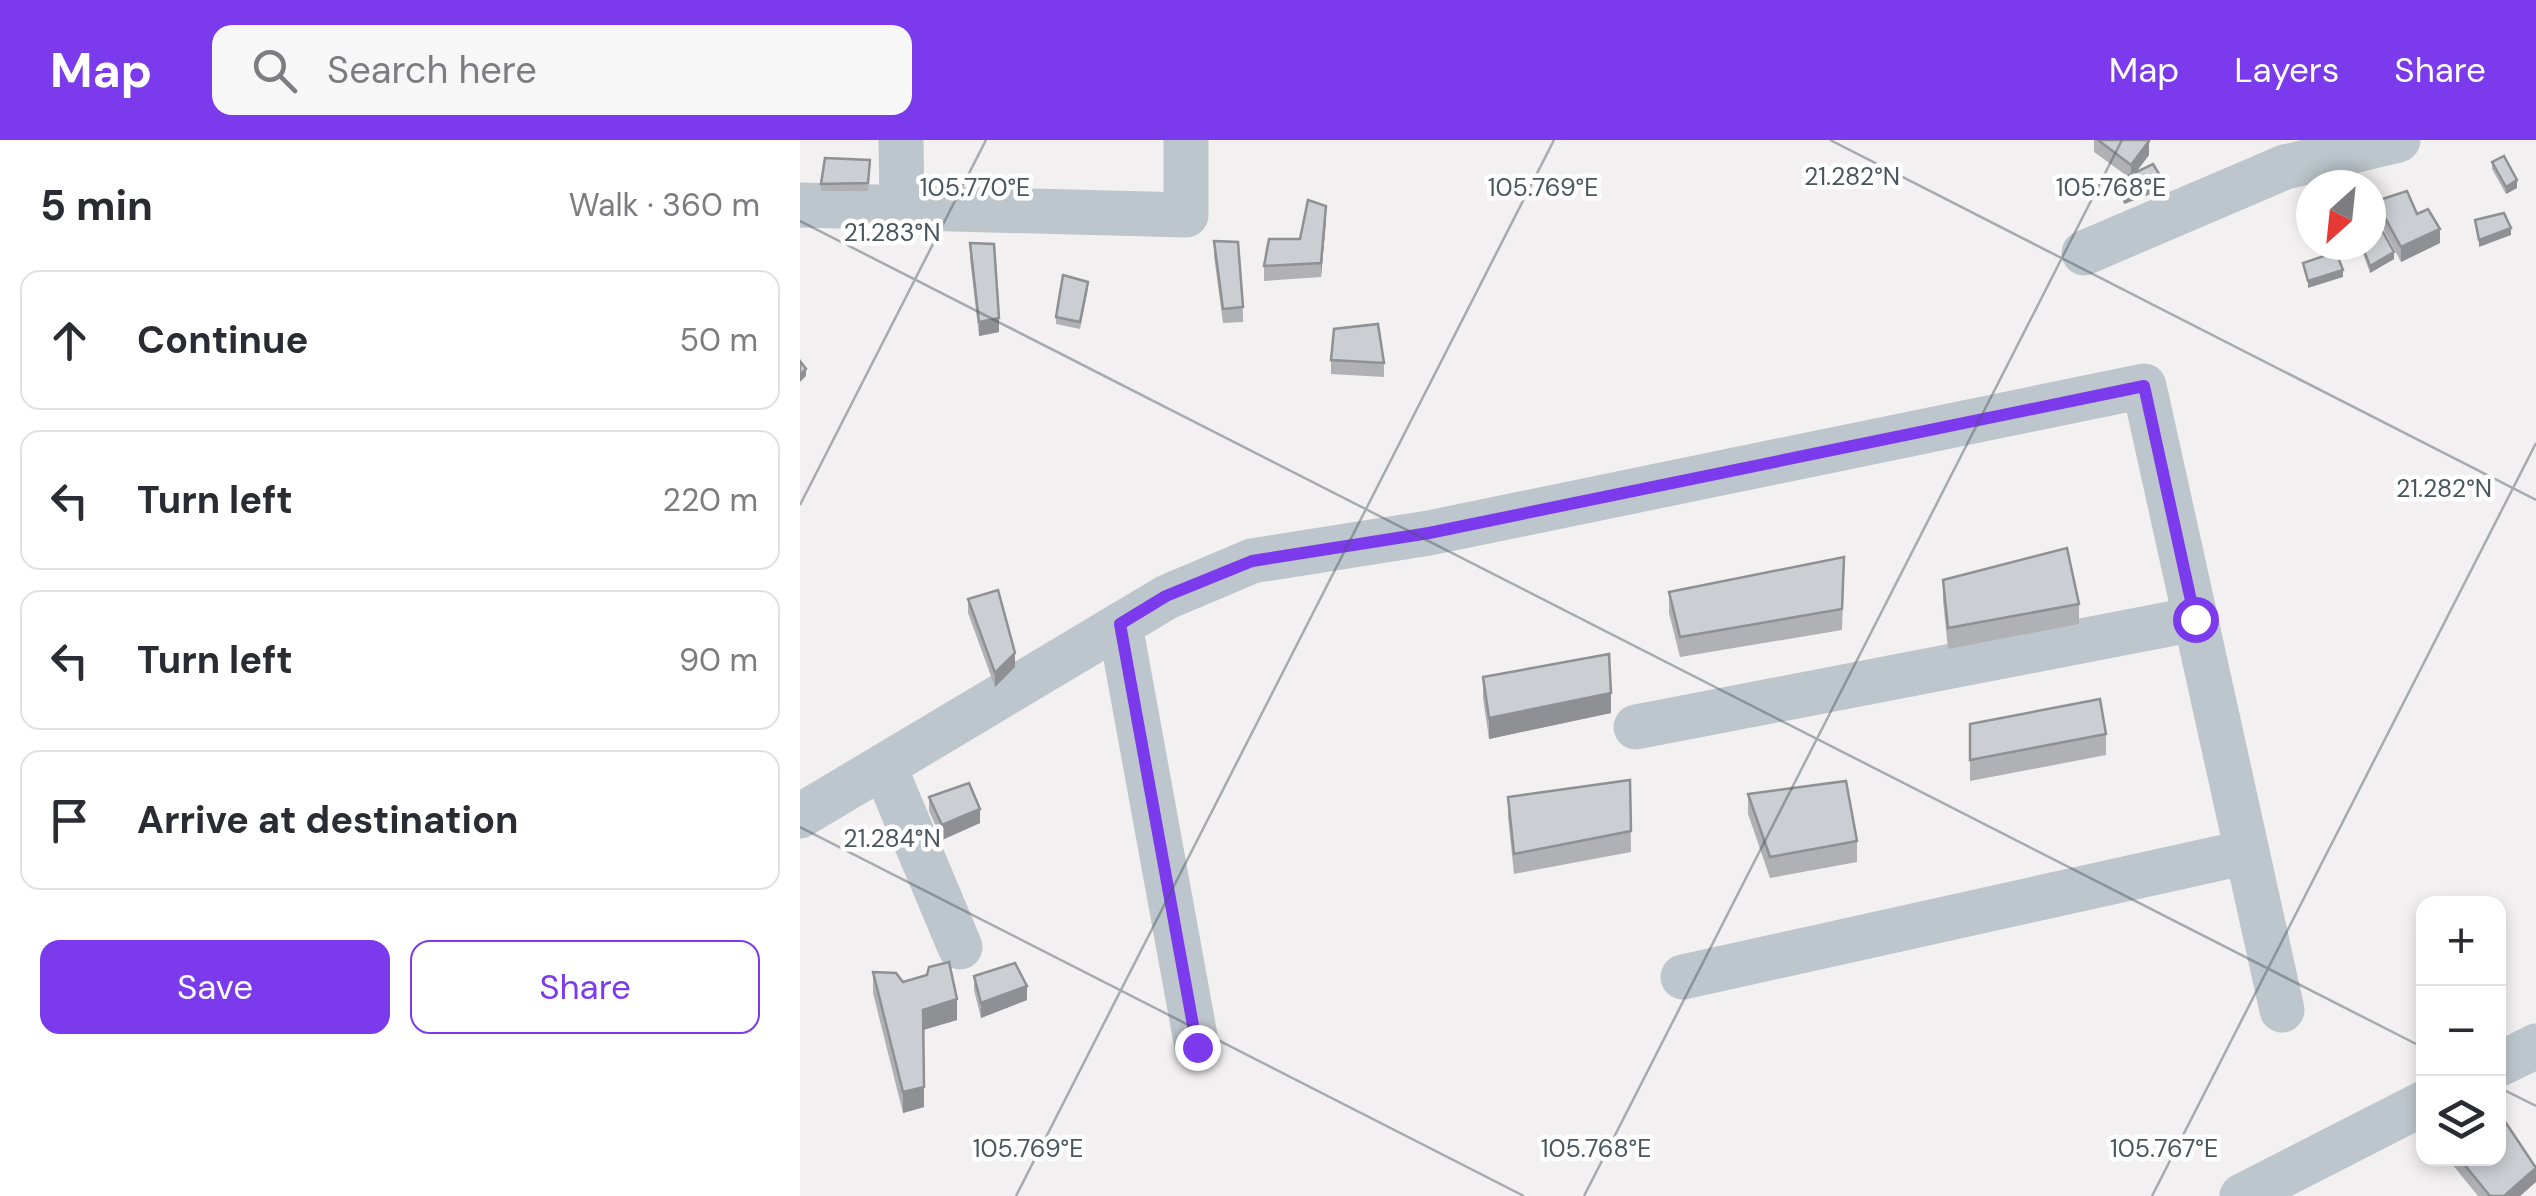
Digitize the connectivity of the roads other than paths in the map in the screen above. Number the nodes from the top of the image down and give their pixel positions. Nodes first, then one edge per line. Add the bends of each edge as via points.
1 (901, 140) edge
2 (1186, 140) edge
3 (2398, 140) edge
4 (800, 204) edge
5 (902, 208) junction
6 (2084, 252) dead end
7 (2195, 619) junction
8 (1120, 624) junction
9 (1636, 727) dead end
10 (884, 766) junction
11 (800, 816) edge
12 (2247, 852) junction
13 (960, 946) dead end
14 (1683, 976) dead end
15 (2282, 1010) dead end
16 (2536, 1046) edge
17 (1197, 1047) dead end
18 (2506, 1061) edge
19 (2416, 1108) edge
20 (2242, 1196) edge

1 - 5 street
2 - 5 street via 1186,216
3 - 6 street via 2285,167
4 - 5 street
7 - 8 street via 2144,386 1429,533 1252,561 1166,596
7 - 9 street
7 - 12 street
8 - 10 street
8 - 17 street
10 - 11 street
10 - 13 street
12 - 14 street
12 - 15 street
16 - 18 street
19 - 20 street

